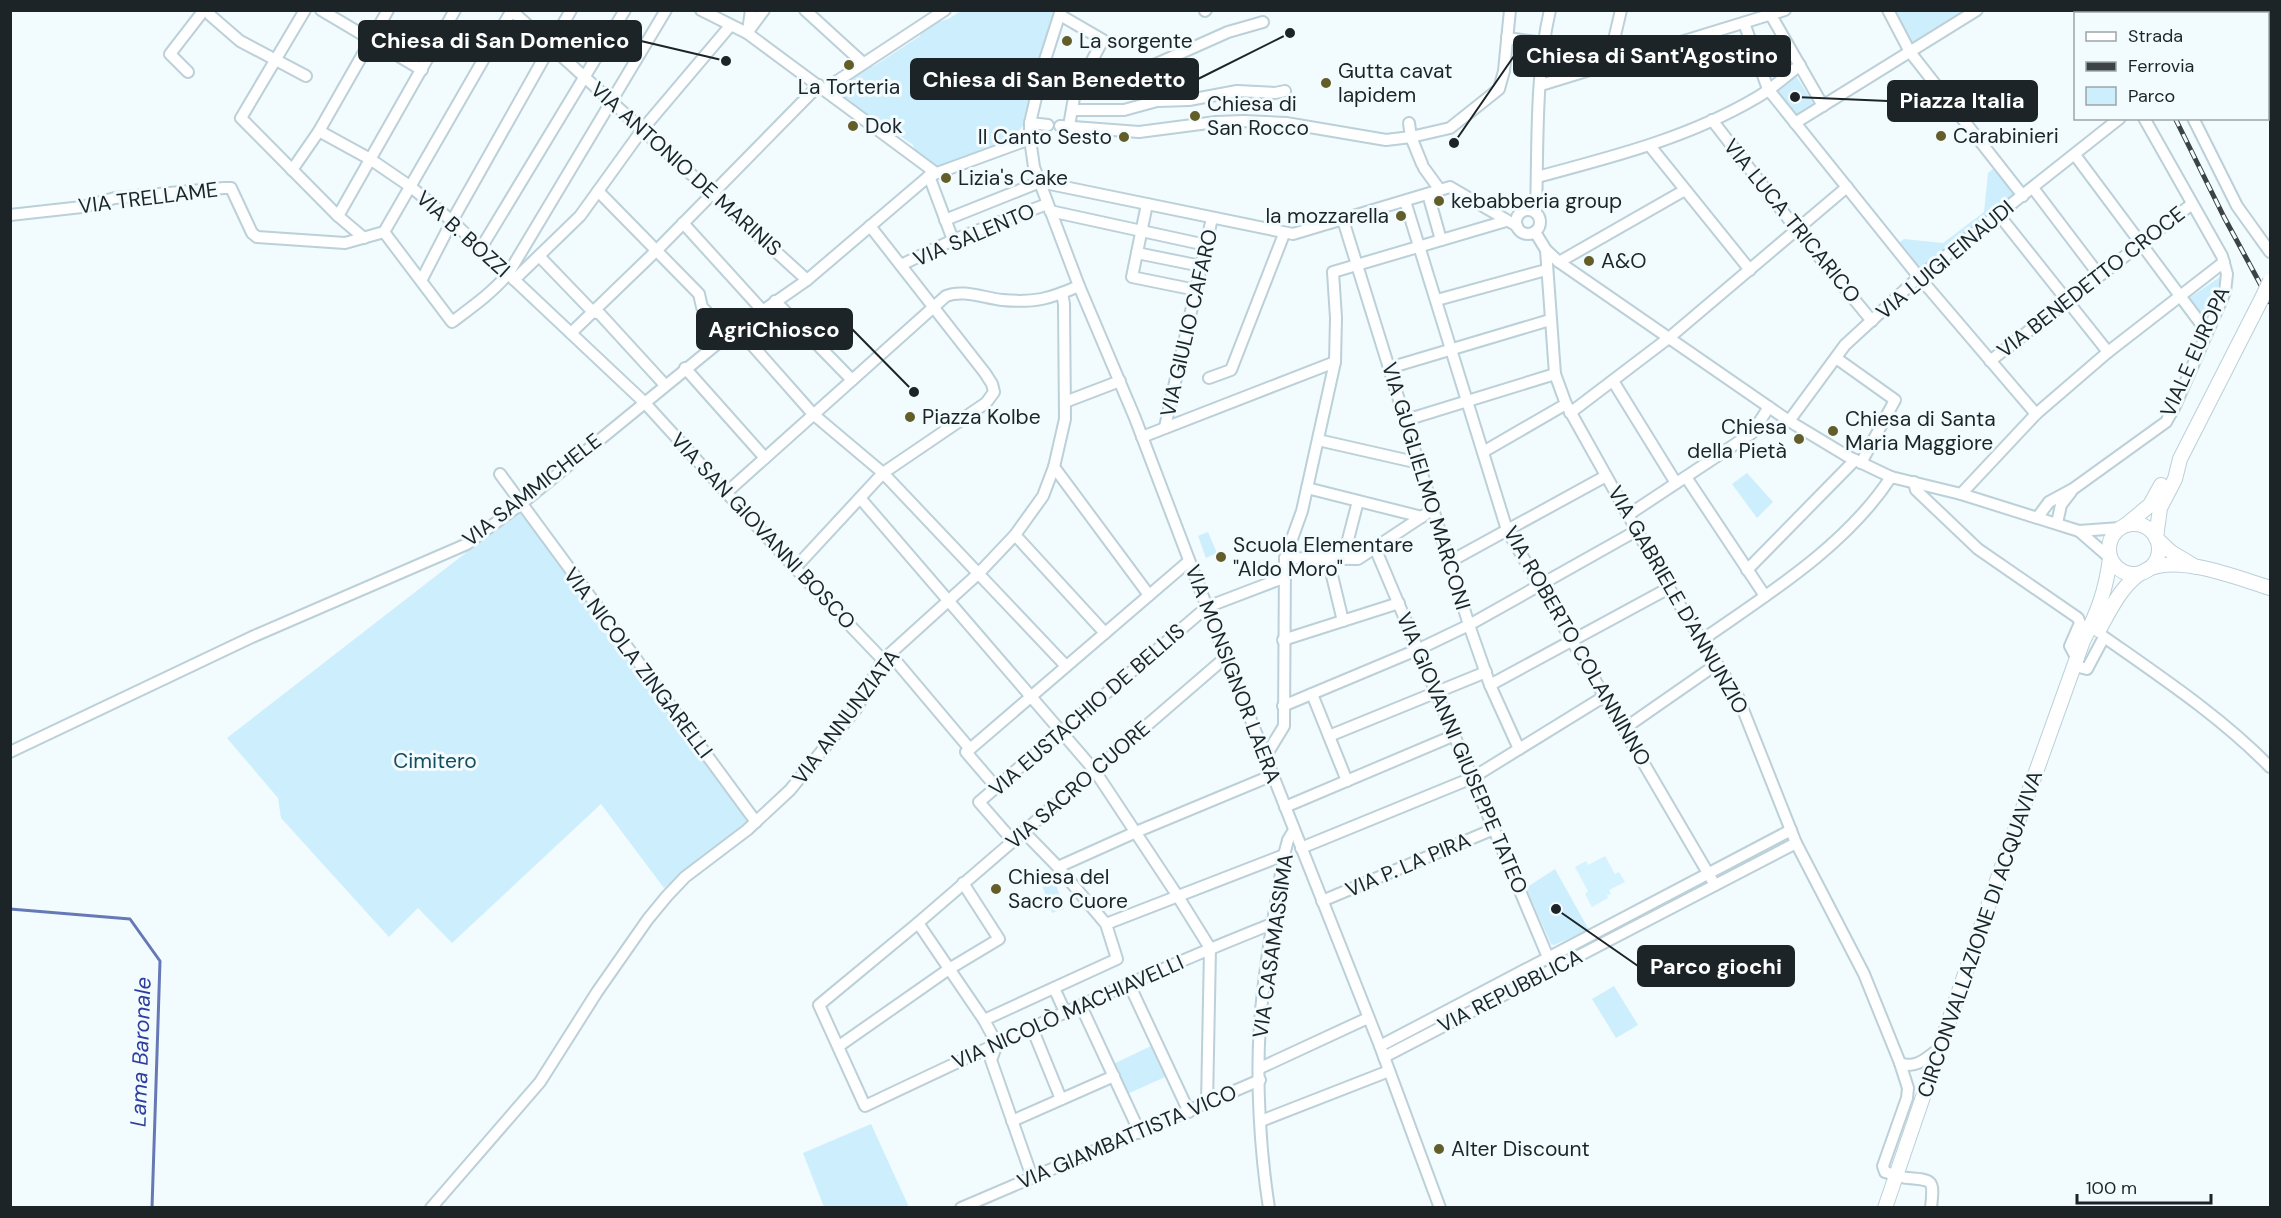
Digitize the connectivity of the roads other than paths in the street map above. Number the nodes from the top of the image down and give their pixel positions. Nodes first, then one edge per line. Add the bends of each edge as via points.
1 (204, 10) edge
2 (209, 10) edge
3 (305, 10) edge
4 (321, 10) edge
5 (388, 10) edge
6 (455, 10) edge
7 (571, 10) edge
8 (625, 10) edge
9 (666, 10) edge
10 (701, 10) edge
11 (751, 10) edge
12 (764, 10) edge
13 (805, 10) edge
14 (945, 10) edge
15 (1510, 10) edge
16 (1550, 10) edge
17 (1621, 10) edge
18 (1785, 10) edge
19 (1888, 10) edge
20 (1977, 10) edge
21 (512, 11) edge
22 (1060, 13) edge
23 (1769, 13) edge
24 (1263, 22) dead end
25 (1744, 23) junction
26 (730, 26) junction
27 (747, 33) junction
28 (1507, 38) junction
29 (370, 41) junction
30 (1544, 44) junction
31 (550, 46) junction
32 (1910, 52) junction
33 (275, 60) junction
34 (863, 63) junction
35 (1608, 65) junction
36 (1800, 65) junction
37 (422, 70) junction
38 (188, 72) dead end
39 (306, 76) dead end
40 (584, 77) junction
41 (1541, 85) junction
42 (822, 87) junction
43 (1768, 89) junction
44 (1285, 91) dead end
45 (1075, 92) junction
46 (611, 101) junction
47 (1823, 106) junction
48 (1107, 109) junction
49 (1073, 110) junction
50 (1712, 120) junction
51 (2118, 120) edge
52 (2145, 120) edge
53 (2194, 120) edge
54 (1030, 123) junction
55 (1409, 123) dead end
56 (1795, 123) junction
57 (1048, 124) dead end
58 (642, 130) junction
59 (1107, 130) junction
60 (319, 131) junction
61 (1411, 137) junction
62 (1030, 139) junction
63 (1650, 146) junction
64 (2075, 155) junction
65 (370, 159) junction
66 (292, 170) junction
67 (932, 174) junction
68 (1537, 177) junction
69 (1040, 182) junction
70 (411, 187) junction
71 (1847, 188) junction
72 (2033, 188) junction
73 (1445, 189) junction
74 (1685, 190) junction
75 (598, 191) junction
76 (712, 194) junction
77 (1428, 194) junction
78 (2023, 196) junction
79 (1405, 201) junction
80 (1148, 204) junction
81 (2192, 204) junction
82 (1049, 208) junction
83 (1536, 213) junction
84 (10, 215) edge
85 (1999, 215) junction
86 (338, 216) junction
87 (1212, 218) junction
88 (1343, 219) junction
89 (945, 220) junction
90 (452, 221) junction
91 (1506, 221) junction
92 (683, 223) junction
93 (870, 226) junction
94 (1516, 226) junction
95 (1797, 230) junction
96 (1142, 231) junction
97 (384, 232) junction
98 (1535, 232) junction
99 (1284, 234) junction
100 (364, 238) junction
101 (953, 240) junction
102 (1441, 240) junction
103 (2142, 243) junction
104 (1206, 245) junction
105 (1419, 246) junction
106 (481, 248) junction
107 (1546, 250) junction
108 (656, 251) junction
109 (2271, 252) edge
110 (1137, 253) junction
111 (539, 256) junction
112 (1559, 262) junction
113 (2224, 262) junction
114 (1356, 265) junction
115 (901, 266) junction
116 (1201, 266) junction
117 (1546, 270) junction
118 (1750, 270) junction
119 (2099, 275) junction
120 (511, 277) junction
121 (1919, 277) junction
122 (422, 279) junction
123 (807, 280) junction
124 (2271, 281) edge
125 (1079, 286) junction
126 (1196, 290) junction
127 (1062, 293) junction
128 (2180, 296) junction
129 (1437, 300) junction
130 (2067, 300) junction
131 (775, 301) junction
132 (935, 307) junction
133 (762, 310) junction
134 (593, 312) junction
135 (1550, 320) junction
136 (1872, 321) junction
137 (732, 332) junction
138 (2207, 332) junction
139 (571, 333) junction
140 (1670, 337) junction
141 (1452, 349) junction
142 (2108, 352) junction
143 (1836, 358) junction
144 (1990, 361) junction
145 (1335, 362) junction
146 (685, 368) junction
147 (1389, 368) junction
148 (1555, 374) junction
149 (1209, 378) dead end
150 (852, 381) junction
151 (1120, 381) junction
152 (1612, 381) junction
153 (665, 385) junction
154 (1467, 400) junction
155 (644, 402) junction
156 (1065, 402) junction
157 (1769, 407) junction
158 (1568, 408) junction
159 (813, 414) junction
160 (2036, 414) junction
161 (1406, 420) junction
162 (1789, 421) junction
163 (1166, 427) junction
164 (1142, 437) junction
165 (1318, 440) junction
166 (1483, 452) junction
167 (765, 458) junction
168 (2180, 459) junction
169 (1858, 461) junction
170 (1419, 464) junction
171 (1054, 466) junction
172 (884, 473) junction
173 (500, 474) dead end
174 (1606, 476) junction
175 (1686, 477) junction
176 (1891, 477) junction
177 (1914, 482) junction
178 (1676, 483) junction
179 (1307, 489) junction
180 (2073, 489) junction
181 (727, 492) junction
182 (1961, 494) junction
183 (860, 498) junction
184 (1358, 501) junction
185 (520, 504) junction
186 (1432, 510) junction
187 (1628, 515) junction
188 (1422, 517) junction
189 (2037, 518) junction
190 (2058, 524) junction
191 (2123, 527) junction
192 (1507, 531) junction
193 (1636, 531) junction
194 (2079, 531) junction
195 (1015, 535) junction
196 (2156, 538) junction
197 (1375, 548) junction
198 (1285, 558) junction
199 (2110, 558) junction
200 (1328, 559) junction
201 (1342, 559) junction
202 (1189, 561) junction
203 (1449, 562) junction
204 (2196, 567) junction
205 (795, 568) junction
206 (1747, 570) junction
207 (2147, 570) junction
208 (979, 573) junction
209 (1283, 578) junction
210 (1539, 585) junction
211 (1669, 588) junction
212 (2271, 588) edge
213 (1149, 595) junction
214 (1765, 596) junction
215 (948, 601) junction
216 (1399, 603) junction
217 (1207, 607) junction
218 (1343, 621) junction
219 (1469, 625) junction
220 (1105, 633) junction
221 (1283, 640) junction
222 (1702, 640) junction
223 (1572, 641) junction
224 (1419, 648) junction
225 (887, 657) junction
226 (1226, 657) junction
227 (1717, 664) junction
228 (2076, 664) junction
229 (1066, 666) junction
230 (1486, 672) junction
231 (1490, 685) junction
232 (1437, 691) junction
233 (1312, 694) junction
234 (1605, 696) junction
235 (1030, 697) junction
236 (1283, 706) junction
237 (1625, 728) junction
238 (1060, 731) junction
239 (1455, 735) junction
240 (1329, 736) junction
241 (970, 748) junction
242 (1519, 749) junction
243 (10, 752) edge
244 (1265, 757) junction
245 (2271, 767) edge
246 (1095, 771) junction
247 (1273, 775) junction
248 (1472, 778) junction
249 (1347, 781) junction
250 (996, 787) junction
251 (1285, 807) junction
252 (756, 822) junction
253 (1494, 829) junction
254 (1294, 830) junction
255 (1791, 830) junction
256 (1024, 832) junction
257 (1136, 832) junction
258 (1013, 841) junction
259 (1796, 843) junction
260 (1301, 848) junction
261 (1284, 855) junction
262 (1058, 867) junction
263 (1710, 873) junction
264 (963, 883) junction
265 (1715, 885) junction
266 (1178, 896) junction
267 (1322, 901) junction
268 (1274, 922) junction
269 (918, 923) junction
270 (1106, 924) junction
271 (1210, 948) junction
272 (1548, 958) junction
273 (949, 969) junction
274 (1553, 969) junction
275 (1129, 984) junction
276 (1054, 988) junction
277 (1081, 1006) junction
278 (1065, 1012) junction
279 (1368, 1018) junction
280 (984, 1020) junction
281 (1032, 1028) junction
282 (997, 1044) junction
283 (839, 1046) junction
284 (1380, 1046) junction
285 (1941, 1047) junction
286 (1384, 1057) junction
287 (1900, 1063) junction
288 (1260, 1068) junction
289 (1389, 1071) junction
290 (1114, 1076) junction
291 (1260, 1080) junction
292 (1061, 1099) junction
293 (1207, 1104) junction
294 (1189, 1112) junction
295 (1012, 1121) junction
296 (1261, 1121) junction
297 (1140, 1133) junction
298 (1896, 1174) junction
299 (1032, 1177) junction
300 (430, 1208) edge
301 (961, 1208) edge
302 (1269, 1208) edge
303 (1440, 1208) edge
304 (1885, 1208) edge
305 (1931, 1208) edge

1 - 38 street via 170,54
2 - 33 street via 240,41
3 - 33 street
4 - 29 street
5 - 29 street
6 - 37 street
7 - 31 street
8 - 40 street
9 - 46 street
10 - 26 street
11 - 27 street
12 - 27 street
13 - 34 street
14 - 34 street
15 - 28 street
16 - 30 street
17 - 35 street
18 - 23 street
19 - 32 street
20 - 32 street
21 - 31 street, VIA ANTONIO DE MARINIS
21 - 70 street
22 - 45 street via 1103,40
22 - 54 street, VIA MONSIGNOR LAERA
23 - 25 street
23 - 36 street
24 - 45 street via 1228,32 1127,77
25 - 35 street
25 - 43 street
26 - 27 street
26 - 58 street
27 - 42 street
28 - 30 street
28 - 61 street via 1499,89 1450,128
29 - 37 street
29 - 60 street
30 - 41 street
31 - 40 street, VIA ANTONIO DE MARINIS
31 - 90 street
32 - 47 street
32 - 78 street
33 - 39 street
33 - 66 street via 241,118
34 - 42 street
35 - 41 street
36 - 43 street
36 - 47 street
37 - 65 street
40 - 46 street, VIA ANTONIO DE MARINIS
40 - 106 street
41 - 68 street
42 - 67 street
42 - 76 street
43 - 50 street
43 - 56 street
44 - 48 street via 1237,91 1157,101 1124,110
45 - 49 street
46 - 58 street, VIA ANTONIO DE MARINIS
46 - 120 street
47 - 56 street
48 - 49 street
48 - 59 street
49 - 59 street via 1064,126
50 - 63 street
50 - 95 street, VIA LUCA TRICARICO
51 - 64 street, VIA LUIGI EINAUDI
52 - 81 street, VIALE EUROPA
53 - 109 street via 2236,206
54 - 57 street
54 - 62 street, VIA MONSIGNOR LAERA
55 - 61 street
56 - 71 street
58 - 75 street
58 - 76 street, VIA ANTONIO DE MARINIS
59 - 61 street via 1139,132 1244,121 1305,126 1386,140
60 - 65 street, VIA B. BOZZI
60 - 66 street
61 - 73 street via 1423,166
62 - 67 street
62 - 69 street, VIA MONSIGNOR LAERA
63 - 68 street
63 - 74 street
64 - 72 street, VIA LUIGI EINAUDI
64 - 103 street
65 - 70 street, VIA B. BOZZI
65 - 86 street
66 - 86 street
67 - 89 street
67 - 93 street, VIA SAMMICHELE
68 - 83 street
69 - 80 street
69 - 82 street, VIA MONSIGNOR LAERA
69 - 89 street
70 - 90 street, VIA B. BOZZI
70 - 97 street
71 - 95 street
71 - 121 street
72 - 78 street, VIA LUIGI EINAUDI
72 - 119 street
73 - 77 street
73 - 91 street
74 - 112 street
74 - 118 street
75 - 108 street
75 - 111 street
76 - 92 street
76 - 123 street, VIA ANTONIO DE MARINIS
77 - 79 street
77 - 102 street
78 - 85 street, VIA LUIGI EINAUDI
79 - 88 street
79 - 105 street, VIA ROBERTO COLANNINNO
80 - 87 street
80 - 96 street
81 - 103 street, VIA BENEDETTO CROCE
81 - 113 street, VIALE EUROPA
82 - 96 street
82 - 101 street, VIA SALENTO
82 - 125 street, VIA MONSIGNOR LAERA
83 - 94 street via 1527,210 1519,214
83 - 98 street via 1540,224
84 - 100 street, VIA TRELLAME via 82,207 114,198 231,188 257,237 345,243
85 - 121 street, VIA LUIGI EINAUDI
85 - 130 street
86 - 100 street
87 - 99 street
87 - 104 street, VIA GIULIO CAFARO
88 - 99 street via 1300,234
88 - 114 street, VIA GUGLIELMO MARCONI
89 - 101 street
90 - 106 street, VIA B. BOZZI
90 - 122 street
91 - 94 street
91 - 102 street
92 - 108 street
92 - 133 street
93 - 115 street
93 - 123 street, VIA SAMMICHELE
94 - 98 street via 1522,233
95 - 118 street
95 - 136 street, VIA LUCA TRICARICO
96 - 104 street
96 - 110 street
97 - 100 street
97 - 122 street
98 - 107 street
99 - 149 street via 1231,370
101 - 115 street, VIA SALENTO
102 - 105 street
103 - 119 street, VIA BENEDETTO CROCE
103 - 128 street
104 - 116 street, VIA GIULIO CAFARO
105 - 114 street
105 - 129 street, VIA ROBERTO COLANNINNO
106 - 120 street, VIA B. BOZZI
107 - 112 street
107 - 117 street, VIA GABRIELE D'ANNUNZIO
108 - 134 street
108 - 137 street via 699,294 702,307
110 - 116 street
110 - 126 street via 1132,277
111 - 120 street
111 - 134 street
112 - 140 street
113 - 128 street
113 - 138 street, VIALE EUROPA via 2225,292
114 - 145 street via 1333,272
114 - 147 street, VIA GUGLIELMO MARCONI
115 - 132 street
116 - 126 street, VIA GIULIO CAFARO
117 - 129 street
117 - 135 street, VIA GABRIELE D'ANNUNZIO
118 - 140 street
119 - 130 street, VIA BENEDETTO CROCE
120 - 122 street via 452,322
120 - 139 street, VIA B. BOZZI
121 - 136 street, VIA LUIGI EINAUDI
121 - 144 street
123 - 131 street, VIA SAMMICHELE
124 - 168 main road, bridge
125 - 127 street
125 - 151 street, VIA MONSIGNOR LAERA
126 - 163 street, VIA GIULIO CAFARO
127 - 132 street via 1025,301 952,294
127 - 156 street, VIA ANNUNZIATA
128 - 138 street
128 - 142 street
129 - 141 street, VIA ROBERTO COLANNINNO
130 - 142 street
130 - 144 street, VIA BENEDETTO CROCE
131 - 133 street, VIA SAMMICHELE
131 - 150 street
132 - 150 street
132 - 172 street via 985,373 994,392 986,403
133 - 137 street, VIA SAMMICHELE
134 - 139 street
134 - 153 street via 600,314
135 - 141 street
135 - 148 street, VIA GABRIELE D'ANNUNZIO
136 - 143 street, VIA LUIGI EINAUDI
137 - 146 street, VIA SAMMICHELE
137 - 159 street
138 - 180 street, VIALE EUROPA via 2166,422
139 - 155 street, VIA SAN GIOVANNI BOSCO
140 - 152 street
140 - 157 street
141 - 147 street
141 - 154 street, VIA ROBERTO COLANNINNO
142 - 160 street
143 - 162 street, VIA LUIGI EINAUDI
143 - 169 street via 1895,400
144 - 160 street
145 - 163 street
145 - 165 street
146 - 153 street, VIA SAMMICHELE
146 - 167 street
147 - 161 street, VIA GUGLIELMO MARCONI
148 - 154 street
148 - 158 street, VIA GABRIELE D'ANNUNZIO
150 - 159 street
151 - 156 street
151 - 164 street, VIA MONSIGNOR LAERA
152 - 158 street
152 - 178 street
153 - 155 street, VIA SAMMICHELE
154 - 161 street
154 - 166 street, VIA ROBERTO COLANNINNO
155 - 181 street, VIA SAN GIOVANNI BOSCO
155 - 185 street, VIA SAMMICHELE
156 - 171 street, VIA ANNUNZIATA
157 - 162 street
157 - 175 street via 1752,433
158 - 166 street
158 - 174 street, VIA GABRIELE D'ANNUNZIO
159 - 167 street
159 - 172 street
160 - 182 street
161 - 170 street, VIA GUGLIELMO MARCONI
162 - 169 street
163 - 164 street
164 - 202 street, VIA MONSIGNOR LAERA
165 - 170 street
165 - 179 street
166 - 192 street, VIA ROBERTO COLANNINNO
167 - 181 street
168 - 191 main road via 2150,505
168 - 196 main road via 2160,508
169 - 176 street
169 - 206 street
170 - 186 street, VIA GUGLIELMO MARCONI
171 - 195 street, VIA ANNUNZIATA via 1043,496
171 - 213 street
172 - 183 street
172 - 208 street
173 - 185 street, VIA NICOLA ZINGARELLI
174 - 187 street, VIA GABRIELE D'ANNUNZIO
174 - 192 street
175 - 178 street
175 - 206 street
176 - 177 street
176 - 214 street via 1874,503 1796,575
177 - 182 street
177 - 228 street via 1916,490 1978,549 2078,618 2080,623 2070,646
178 - 187 street
179 - 184 street
179 - 198 street
180 - 189 street, VIALE EUROPA via 2049,502
180 - 190 street, VIALE EUROPA via 2061,505
181 - 205 street, VIA SAN GIOVANNI BOSCO
182 - 189 street
183 - 205 street
183 - 215 street
184 - 188 street
184 - 201 street
185 - 243 street, VIA SAMMICHELE via 467,544 252,637
185 - 252 street, VIA NICOLA ZINGARELLI
186 - 188 street
186 - 203 street, VIA GUGLIELMO MARCONI
187 - 193 street, VIA GABRIELE D'ANNUNZIO
188 - 197 street
189 - 190 street
190 - 194 street
191 - 194 street
191 - 196 main road via 2140,525
191 - 199 main road via 2110,541
192 - 203 street
192 - 210 street, VIA ROBERTO COLANNINNO
193 - 210 street
193 - 211 street, VIA GABRIELE D'ANNUNZIO
194 - 199 street
195 - 208 street, VIA ANNUNZIATA
195 - 220 street
196 - 204 main road
196 - 207 main road via 2158,552
197 - 201 street via 1358,559
197 - 216 street, VIA GIOVANNI GIUSEPPE TATEO
198 - 200 street
198 - 209 street
199 - 207 main road via 2126,572
199 - 228 main road, CIRCONVALLAZIONE DI ACQUAVIVA via 2106,591
200 - 201 street
200 - 218 street
202 - 213 street
202 - 217 street, VIA MONSIGNOR LAERA
203 - 219 street, VIA GUGLIELMO MARCONI
204 - 207 main road via 2168,565
204 - 212 main road
205 - 225 street, VIA SAN GIOVANNI BOSCO
206 - 214 street
207 - 228 main road via 2123,590 2092,645
208 - 215 street, VIA ANNUNZIATA
208 - 229 street
209 - 217 street, VIA EUSTACHIO DE BELLIS
209 - 221 street
210 - 219 street
210 - 223 street, VIA ROBERTO COLANNINNO
211 - 222 street, VIA GABRIELE D'ANNUNZIO
211 - 223 street
213 - 220 street
214 - 222 street
215 - 225 street, VIA ANNUNZIATA
215 - 235 street
216 - 218 street
216 - 224 street, VIA GIOVANNI GIUSEPPE TATEO
217 - 226 street, VIA MONSIGNOR LAERA
217 - 238 street, VIA EUSTACHIO DE BELLIS
218 - 221 street
219 - 224 street
219 - 230 street, VIA GUGLIELMO MARCONI
220 - 229 street
221 - 236 street
222 - 227 street, VIA GABRIELE D'ANNUNZIO
223 - 231 street
223 - 234 street, VIA ROBERTO COLANNINNO
224 - 232 street, VIA GIOVANNI GIUSEPPE TATEO
224 - 233 street
225 - 241 street, VIA SAN GIOVANNI BOSCO
225 - 252 street, VIA ANNUNZIATA via 842,727 790,790
226 - 244 street, VIA MONSIGNOR LAERA
226 - 246 street, VIA SACRO CUORE
227 - 237 street
227 - 255 street, VIA GABRIELE D'ANNUNZIO via 1748,719
228 - 245 street via 2087,669 2104,637 2204,710
228 - 285 main road, CIRCONVALLAZIONE DI ACQUAVIVA
229 - 235 street
230 - 231 street, VIA GUGLIELMO MARCONI
230 - 232 street
231 - 242 street, VIA GUGLIELMO MARCONI
232 - 239 street, VIA GIOVANNI GIUSEPPE TATEO
232 - 240 street
233 - 236 street
233 - 240 street
234 - 237 street, VIA ROBERTO COLANNINNO
234 - 242 street
235 - 238 street
235 - 241 street
236 - 244 street via 1284,726
237 - 263 street, VIA ROBERTO COLANNINNO
238 - 246 street
238 - 250 street, VIA EUSTACHIO DE BELLIS
239 - 248 street, VIA GIOVANNI GIUSEPPE TATEO
239 - 249 street
240 - 249 street
241 - 250 street, VIA SAN GIOVANNI BOSCO via 966,752
242 - 248 street
244 - 247 street, VIA MONSIGNOR LAERA
246 - 256 street, VIA SACRO CUORE
246 - 257 street
247 - 251 street, VIA MONSIGNOR LAERA
247 - 257 street
248 - 253 street, VIA GIOVANNI GIUSEPPE TATEO
248 - 260 street
249 - 251 street
250 - 258 street, VIA EUSTACHIO DE BELLIS via 979,802
251 - 254 street, VIA MONSIGNOR LAERA
252 - 300 street, VIA ANNUNZIATA via 685,877 667,896 597,992 540,1082
253 - 267 street, VIA P. LA PIRA
253 - 272 street, VIA GIOVANNI GIUSEPPE TATEO
254 - 260 street, VIA MONSIGNOR LAERA
254 - 261 street, VIA CASAMASSIMA
255 - 259 street, VIA GABRIELE D'ANNUNZIO
255 - 263 street, VIA REPUBBLICA
256 - 258 street, VIA SACRO CUORE
256 - 262 street
257 - 262 street
257 - 266 street
258 - 264 street, VIA SACRO CUORE
259 - 265 street, VIA REPUBBLICA
259 - 287 street, VIA GABRIELE D'ANNUNZIO via 1864,974
260 - 267 street, VIA MONSIGNOR LAERA
261 - 266 street
261 - 268 street, VIA CASAMASSIMA
262 - 270 street
263 - 265 street, VIA ROBERTO COLANNINNO
263 - 272 street, VIA REPUBBLICA
264 - 269 street, VIA SACRO CUORE
264 - 273 street via 999,939
265 - 274 street, VIA REPUBBLICA
266 - 270 street
266 - 271 street
267 - 279 street, VIA MONSIGNOR LAERA
268 - 271 street, VIA NICOLÒ MACHIAVELLI
268 - 288 street, VIA CASAMASSIMA via 1264,979
269 - 273 street
269 - 283 street, VIA SACRO CUORE via 819,1005
270 - 276 street via 1117,959
271 - 275 street, VIA NICOLÒ MACHIAVELLI
271 - 293 street
272 - 274 street, VIA GIOVANNI GIUSEPPE TATEO
272 - 284 street, VIA REPUBBLICA
273 - 280 street
273 - 283 street
274 - 286 street, VIA REPUBBLICA
275 - 277 street, VIA NICOLÒ MACHIAVELLI
275 - 294 street
276 - 278 street
276 - 280 street
277 - 278 street, VIA NICOLÒ MACHIAVELLI
277 - 290 street
278 - 281 street, VIA NICOLÒ MACHIAVELLI
279 - 284 street, VIA MONSIGNOR LAERA
279 - 288 street
280 - 282 street
281 - 282 street, VIA NICOLÒ MACHIAVELLI
281 - 292 street
282 - 283 street, VIA NICOLÒ MACHIAVELLI via 865,1106
282 - 295 street via 991,1060
284 - 286 street, VIA MONSIGNOR LAERA
285 - 287 street via 1913,1065
285 - 298 main road, CIRCONVALLAZIONE DI ACQUAVIVA
286 - 289 street, VIA MONSIGNOR LAERA
287 - 298 street, VIA GABRIELE D'ANNUNZIO via 1907,1098 1883,1166 1885,1172
288 - 291 street, VIA CASAMASSIMA
289 - 296 street
289 - 303 street, VIA MONSIGNOR LAERA
290 - 292 street
290 - 297 street
291 - 293 street, VIA GIAMBATTISTA VICO
291 - 296 street, VIA CASAMASSIMA
292 - 295 street
293 - 294 street, VIA GIAMBATTISTA VICO
294 - 297 street, VIA GIAMBATTISTA VICO
295 - 299 street
296 - 302 street, VIA CASAMASSIMA
297 - 299 street, VIA GIAMBATTISTA VICO
298 - 304 main road, CIRCONVALLAZIONE DI ACQUAVIVA
298 - 305 street via 1929,1182
299 - 301 street, VIA GIAMBATTISTA VICO

